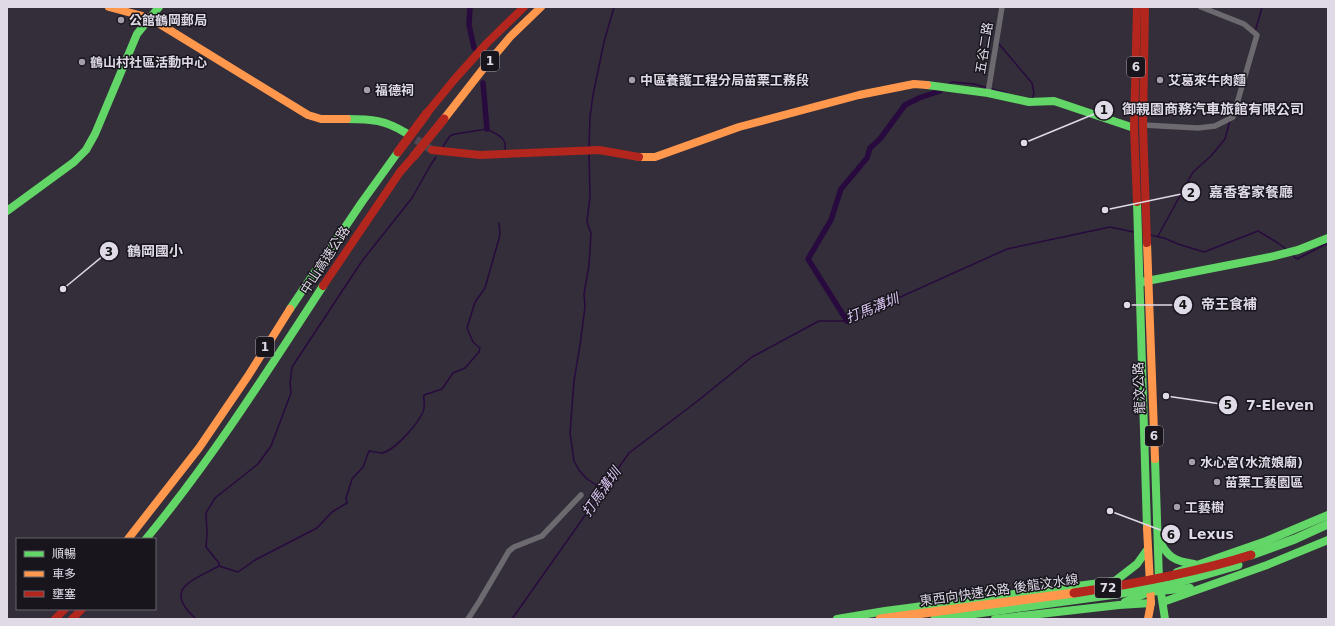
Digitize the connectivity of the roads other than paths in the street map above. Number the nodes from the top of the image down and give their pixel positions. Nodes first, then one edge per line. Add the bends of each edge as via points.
1 (109, 7) edge
2 (159, 7) edge
3 (524, 7) edge
4 (541, 7) edge
5 (1002, 7) edge
6 (1137, 7) edge
7 (1145, 7) edge
8 (1201, 7) edge
9 (150, 18) junction
10 (989, 91) junction
11 (1138, 126) junction
12 (406, 133) tunnel mouth
13 (432, 150) tunnel mouth
14 (7, 211) edge
15 (1328, 238) edge
16 (1144, 282) junction
17 (581, 495) dead end
18 (1328, 515) edge
19 (1328, 524) edge
20 (1328, 531) edge
21 (129, 538) edge
22 (147, 538) edge
23 (1158, 538) junction
24 (1328, 540) edge
25 (1147, 550) junction
26 (1196, 564) junction
27 (1159, 580) junction
28 (1115, 581) junction
29 (1149, 582) junction
30 (1202, 586) junction
31 (1160, 590) junction
32 (1149, 592) junction
33 (1163, 602) junction
34 (1151, 604) junction
35 (1119, 605) junction
36 (64, 610) edge
37 (81, 610) edge
38 (55, 619) edge
39 (72, 619) edge
40 (468, 619) edge
41 (837, 619) edge
42 (880, 619) edge
43 (936, 619) edge
44 (994, 619) edge
45 (1148, 619) edge
46 (1151, 619) edge
47 (1161, 619) edge
48 (1165, 619) edge

1 - 9 main road
2 - 9 main road
3 - 21 main road, 中山高速公路 / 1, bridge via 487,43 427,113 362,202 199,448
4 - 22 main road, 中山高速公路 / 1, bridge via 510,37 400,172 242,412
5 - 10 street, 五谷二路
6 - 11 main road, 6
7 - 11 main road, 6
8 - 11 street via 1244,24 1257,35 1233,117 1215,126 1198,128
9 - 12 main road via 308,115 321,119 385,122
9 - 14 main road via 137,34 86,150 74,162
10 - 11 main road via 1029,102 1054,101
10 - 13 main road via 914,84 859,95 739,127 655,157 599,150 480,154
11 - 16 main road, 6
15 - 16 main road via 1298,250 1270,257
16 - 23 main road, 龍汶公路 / 6
16 - 25 main road, 龍汶公路 / 6
17 - 40 street via 542,536 514,547 509,552
18 - 26 main road via 1296,531
19 - 42 main road, 東西向快速公路 後龍汶水線 / 72, bridge via 1274,548 1188,572 1116,587
20 - 43 main road, 東西向快速公路 後龍汶水線 / 72, bridge via 1275,554 1169,585
23 - 26 main road via 1167,554 1180,562
23 - 27 main road, 龍汶公路 / 6
24 - 30 main road via 1303,552
25 - 28 main road via 1142,560
25 - 29 main road, 龍汶公路 / 6
26 - 27 main road
27 - 29 main road
27 - 31 main road, 龍汶公路 / 6
28 - 29 main road
28 - 41 main road
29 - 32 main road, 6
30 - 31 main road
30 - 33 main road
31 - 32 main road
31 - 33 main road, 6
31 - 47 main road
32 - 34 main road, 6
32 - 35 main road
33 - 48 main road, 6
34 - 35 main road
34 - 45 main road, 6
34 - 46 main road
35 - 44 main road
36 - 38 main road
37 - 39 main road

